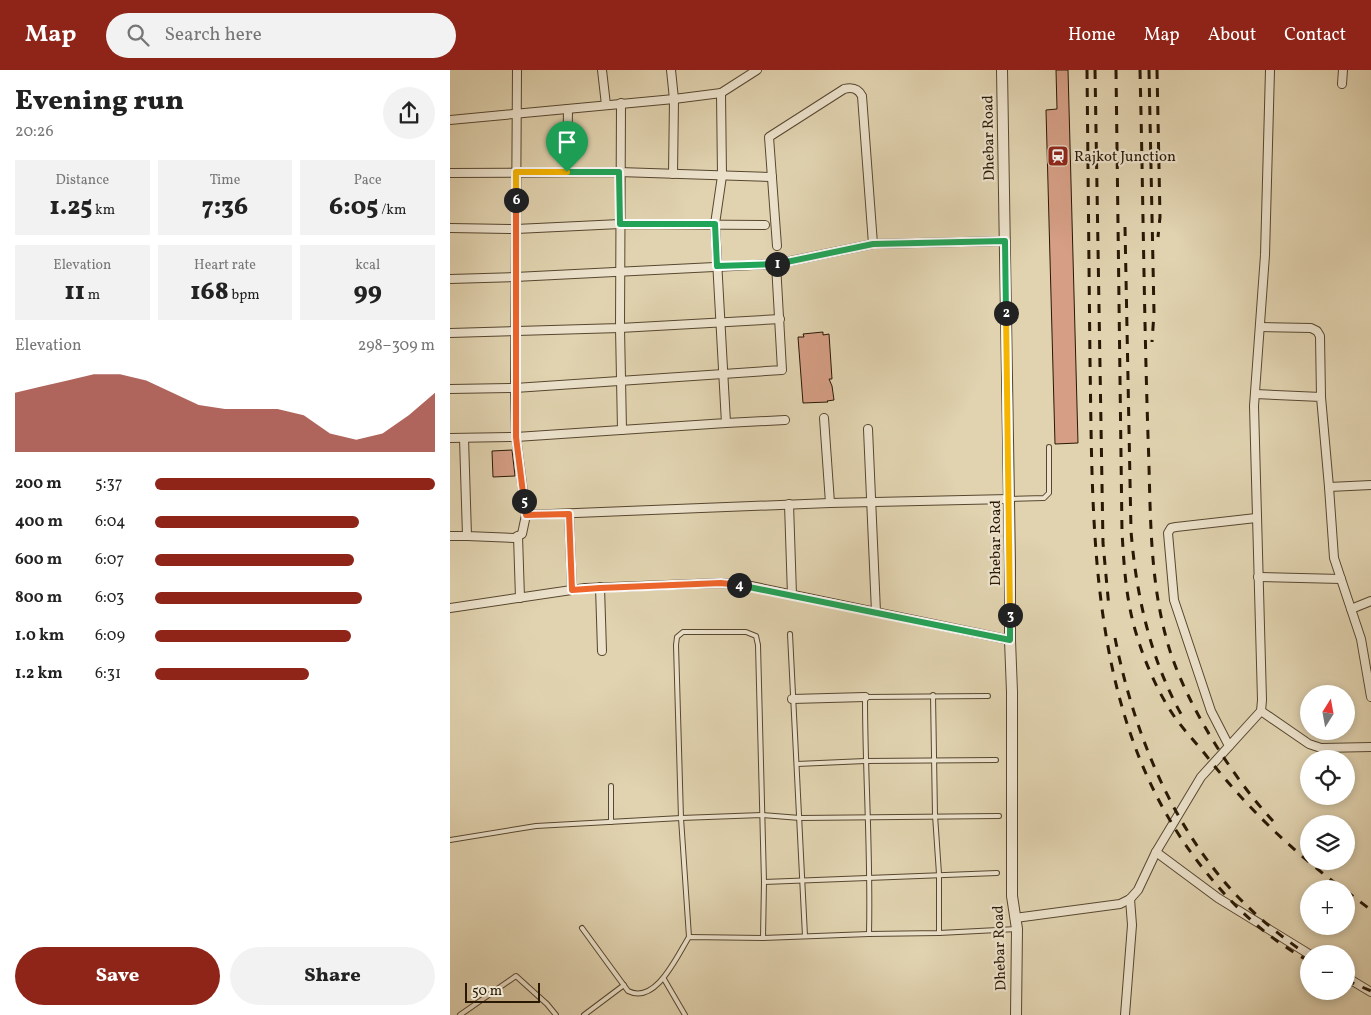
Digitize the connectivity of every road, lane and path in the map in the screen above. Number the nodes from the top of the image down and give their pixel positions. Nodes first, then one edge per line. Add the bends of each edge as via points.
1 (517, 70) edge
2 (602, 70) edge
3 (671, 70) edge
4 (742, 70) edge
5 (757, 70) edge
6 (1002, 70) edge
7 (1270, 70) edge
8 (1343, 70) edge
9 (743, 80) junction
10 (1342, 84) dead end
11 (721, 93) junction
12 (674, 99) junction
13 (620, 103) junction
14 (606, 105) junction
15 (568, 109) junction
16 (516, 113) junction
17 (450, 120) edge
18 (516, 172) junction
19 (567, 172) junction
20 (619, 172) junction
21 (450, 173) edge
22 (673, 174) junction
23 (722, 176) junction
24 (772, 177) junction
25 (620, 224) junction
26 (715, 224) junction
27 (764, 225) dead end
28 (450, 228) edge
29 (516, 229) junction
30 (1005, 241) junction
31 (873, 244) junction
32 (777, 246) dead end
33 (776, 264) junction
34 (717, 266) junction
35 (620, 271) junction
36 (515, 278) junction
37 (450, 279) edge
38 (780, 318) junction
39 (722, 322) junction
40 (1260, 327) junction
41 (620, 328) junction
42 (515, 331) junction
43 (450, 333) edge
44 (723, 374) junction
45 (620, 380) junction
46 (515, 388) junction
47 (450, 389) edge
48 (1255, 394) junction
49 (1321, 397) junction
50 (824, 418) dead end
51 (785, 420) dead end
52 (726, 423) junction
53 (868, 429) dead end
54 (622, 430) junction
55 (516, 437) junction
56 (450, 438) edge
57 (464, 438) junction
58 (1049, 447) dead end
59 (1371, 485) edge
60 (1330, 487) junction
61 (1009, 499) junction
62 (870, 502) junction
63 (830, 503) junction
64 (789, 504) junction
65 (569, 514) junction
66 (526, 515) junction
67 (1256, 518) junction
68 (450, 536) edge
69 (467, 536) junction
70 (518, 536) junction
71 (1258, 577) junction
72 (1341, 579) junction
73 (600, 588) junction
74 (572, 590) junction
75 (792, 595) junction
76 (520, 598) junction
77 (1371, 601) edge
78 (450, 608) edge
79 (1351, 609) junction
80 (876, 612) junction
81 (790, 634) dead end
82 (1362, 639) junction
83 (1010, 640) junction
84 (1371, 642) edge
85 (602, 651) dead end
86 (933, 695) junction
87 (864, 696) junction
88 (988, 696) dead end
89 (1371, 697) edge
90 (792, 699) junction
91 (1261, 711) junction
92 (1229, 746) junction
93 (1371, 747) edge
94 (934, 760) junction
95 (996, 760) dead end
96 (865, 761) junction
97 (798, 764) junction
98 (611, 786) dead end
99 (762, 815) junction
100 (935, 815) junction
101 (868, 816) junction
102 (999, 816) dead end
103 (681, 818) junction
104 (800, 818) junction
105 (611, 822) junction
106 (450, 840) edge
107 (1156, 852) junction
108 (997, 873) dead end
109 (939, 874) junction
110 (870, 878) junction
111 (802, 880) junction
112 (764, 882) junction
113 (1130, 899) junction
114 (1015, 918) junction
115 (582, 928) dead end
116 (1017, 929) junction
117 (870, 934) junction
118 (939, 934) junction
119 (805, 936) junction
120 (689, 937) junction
121 (763, 938) junction
122 (1300, 948) edge
123 (664, 979) junction
124 (1355, 982) edge
125 (624, 985) junction
126 (1371, 992) edge
127 (460, 1015) edge
128 (556, 1015) edge
129 (584, 1015) edge
130 (685, 1015) edge
131 (1016, 1015) edge
132 (1125, 1015) edge

1 - 16 street
2 - 14 street
3 - 12 street
4 - 9 street
5 - 9 street
6 - 30 street, Dhebar Road
7 - 40 street via 1266,255
8 - 10 street
9 - 11 street
11 - 12 street
11 - 23 street
12 - 13 street
12 - 22 street
13 - 14 street
13 - 20 street
14 - 15 street
15 - 16 street
15 - 19 street
16 - 17 street
16 - 18 street
18 - 19 street
18 - 21 street
18 - 29 street
19 - 20 street
20 - 22 street
20 - 25 street
22 - 23 street
23 - 24 street
23 - 26 street
24 - 31 street via 769,137 844,89 860,91
24 - 32 street
25 - 26 street
25 - 29 street
25 - 35 street
26 - 27 street
26 - 34 street
28 - 29 street
29 - 36 street
30 - 31 street
30 - 61 street, Dhebar Road
31 - 33 street
33 - 34 street
33 - 38 street
34 - 35 street
34 - 39 street
35 - 36 street
35 - 41 street
36 - 37 street
36 - 42 street
38 - 39 street
38 - 44 street via 782,370
39 - 41 street
39 - 44 street
40 - 48 street
40 - 49 street via 1311,328 1317,331 1320,336
41 - 42 street
41 - 45 street
42 - 43 street
42 - 46 street
44 - 45 street
44 - 52 street
45 - 46 street
45 - 54 street
46 - 47 street
46 - 55 street
48 - 49 street
48 - 67 street
49 - 60 street
50 - 63 street
51 - 52 street
52 - 54 street
53 - 62 street
54 - 55 street
55 - 57 street
55 - 66 street
56 - 57 street
57 - 69 street
58 - 61 lane via 1049,493 1044,498
59 - 60 street
60 - 72 street via 1332,542
61 - 62 street
61 - 83 street, Dhebar Road
62 - 63 street
62 - 80 street
63 - 64 street
64 - 65 street
64 - 75 street
65 - 66 street
65 - 74 street
66 - 70 street via 522,534
67 - 71 street
67 - 92 street via 1176,527 1168,533 1174,600 1211,711
68 - 69 street
69 - 70 street
70 - 76 street
71 - 72 street
71 - 91 street
72 - 79 street
73 - 74 street
73 - 75 street via 721,583
73 - 85 street
74 - 76 street
75 - 80 street
76 - 78 street
77 - 79 street
79 - 82 street
80 - 83 street
81 - 90 lane
82 - 84 street
82 - 89 street
83 - 114 street, Dhebar Road via 1012,896
86 - 87 lane
86 - 88 lane
86 - 94 lane
87 - 90 street
87 - 96 lane
90 - 97 lane
91 - 92 street
91 - 93 street via 1309,744 1321,748
92 - 107 street via 1201,777
94 - 95 lane
94 - 96 lane
94 - 100 lane
96 - 97 lane
96 - 101 lane
97 - 104 lane
98 - 105 lane
99 - 103 lane
99 - 103 lane via 756,636 746,632 683,632 677,637 676,645
99 - 104 lane
99 - 112 lane
100 - 101 lane
100 - 102 lane
100 - 109 lane
101 - 104 lane
101 - 110 lane
103 - 105 lane
103 - 120 lane
104 - 111 lane
105 - 106 lane via 536,826
107 - 113 street via 1138,890
107 - 122 street via 1218,898
108 - 109 lane
109 - 110 lane
109 - 118 lane
110 - 111 lane
110 - 117 lane
111 - 112 lane
111 - 119 lane
112 - 121 lane
113 - 114 street via 1120,904
113 - 132 street via 1132,925
114 - 116 street, Dhebar Road
115 - 125 lane
116 - 118 lane
116 - 131 street, Dhebar Road
117 - 118 lane
117 - 119 lane
119 - 121 lane
120 - 121 lane
120 - 123 lane
123 - 125 lane via 642,994 635,994
123 - 130 lane
124 - 126 street
125 - 129 lane
127 - 128 lane via 516,976

